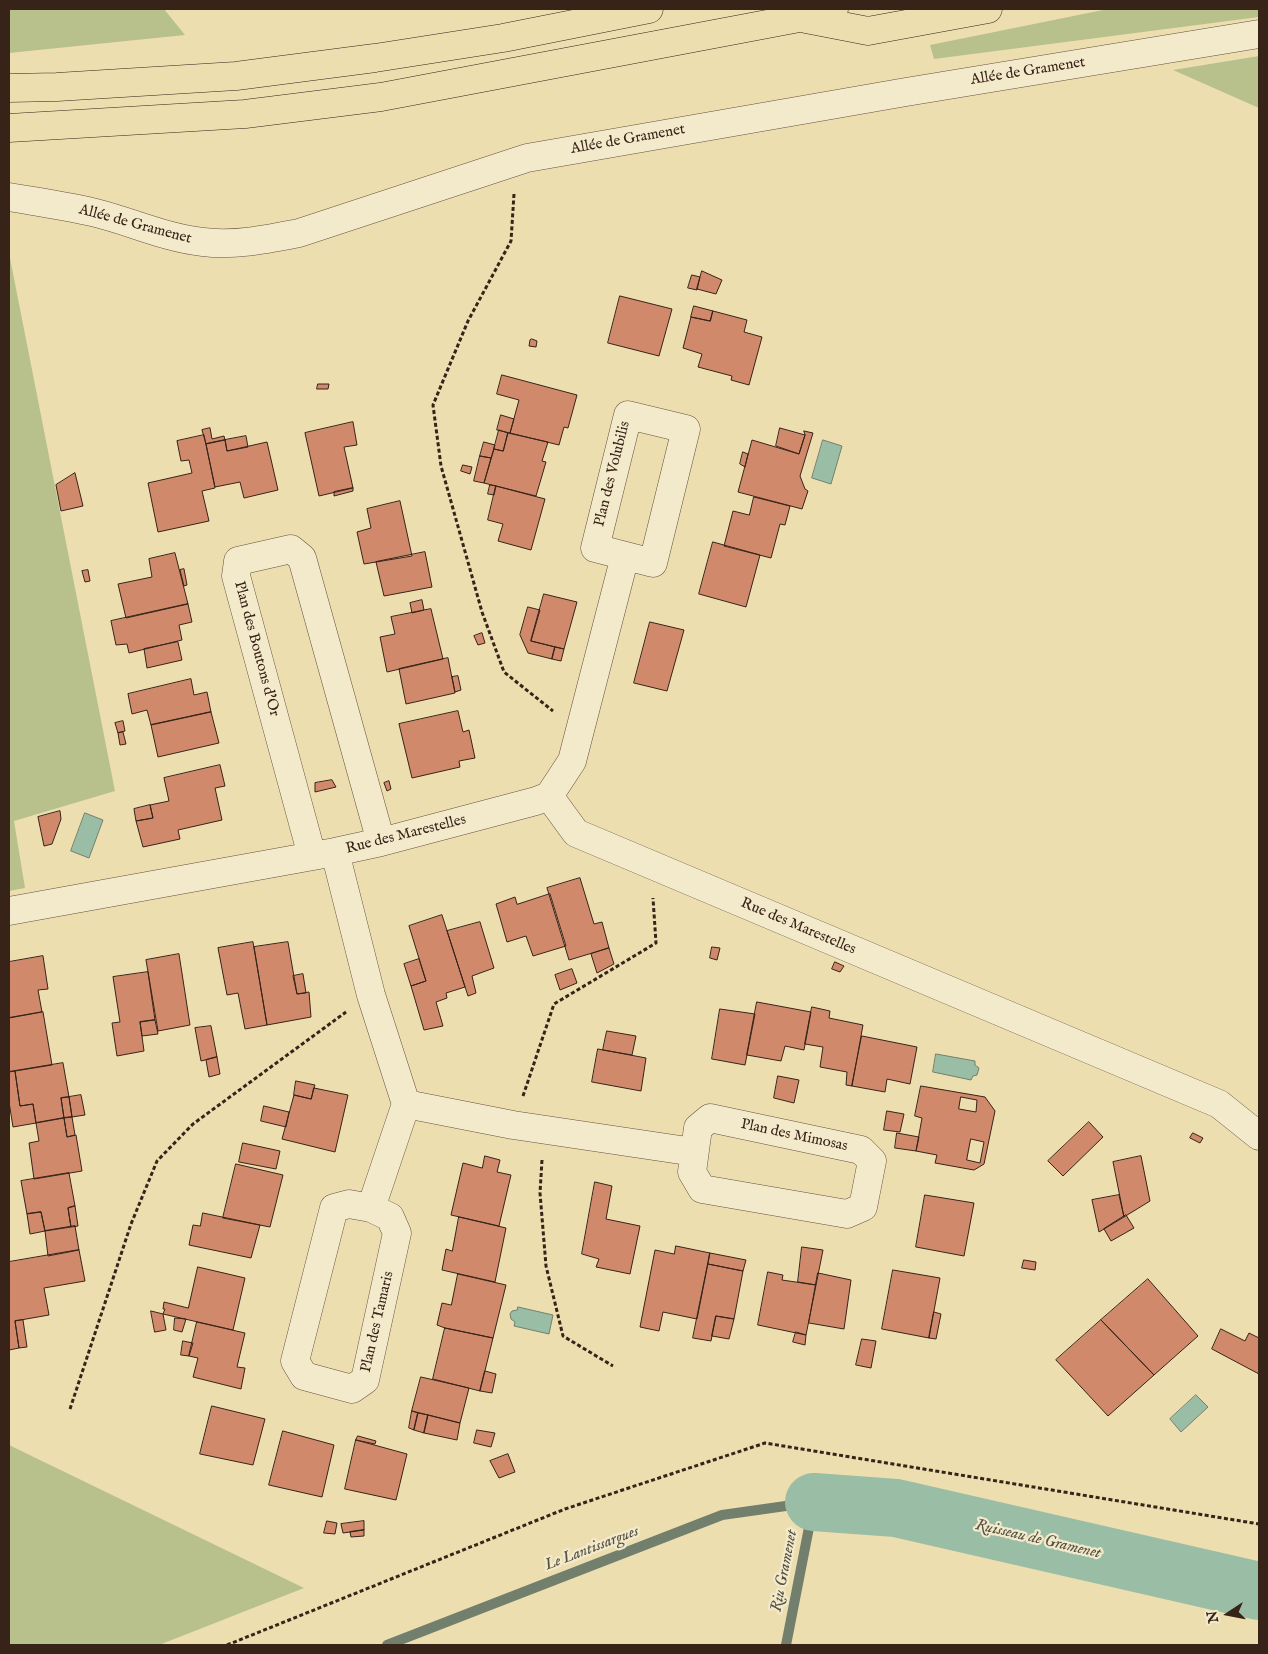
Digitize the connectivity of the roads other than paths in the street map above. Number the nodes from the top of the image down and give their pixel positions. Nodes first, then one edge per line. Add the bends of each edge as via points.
1 (649, 9) edge
2 (834, 9) edge
3 (988, 9) edge
4 (799, 18) junction
5 (1259, 34) edge
6 (9, 88) edge
7 (9, 128) edge
8 (9, 197) edge
9 (625, 556) junction
10 (548, 796) junction
11 (381, 842) junction
12 (323, 854) junction
13 (9, 911) edge
14 (406, 1104) junction
15 (1259, 1136) edge
16 (694, 1152) junction
17 (371, 1208) junction

1 - 6 main road via 503,38 236,76
2 - 4 main road
3 - 4 main road via 868,31
4 - 7 main road via 381,97 246,114
5 - 8 street, Allée de Gramenet via 527,158 299,233 269,239 203,242 167,235 96,213
9 - 9 street, Plan des Volubilis via 653,563 686,429 628,414 595,548
9 - 10 street via 572,761
10 - 11 street, Rue des Marestelles via 536,802
10 - 15 street, Rue des Marestelles via 576,833 1219,1104
11 - 12 street, Rue des Marestelles
11 - 12 street, Plan des Boutons d'Or via 302,558 291,549 238,561 236,576
12 - 13 street, Rue des Marestelles
12 - 14 street, Rue des Marestelles
14 - 16 street via 513,1125
14 - 17 street
16 - 16 street, Plan des Mimosas via 692,1172 702,1189 846,1214 863,1207 872,1161 861,1150 710,1118 698,1128
17 - 17 street, Plan des Tamaris via 349,1204 334,1208 294,1362 304,1376 352,1389 365,1380 398,1233 390,1217

